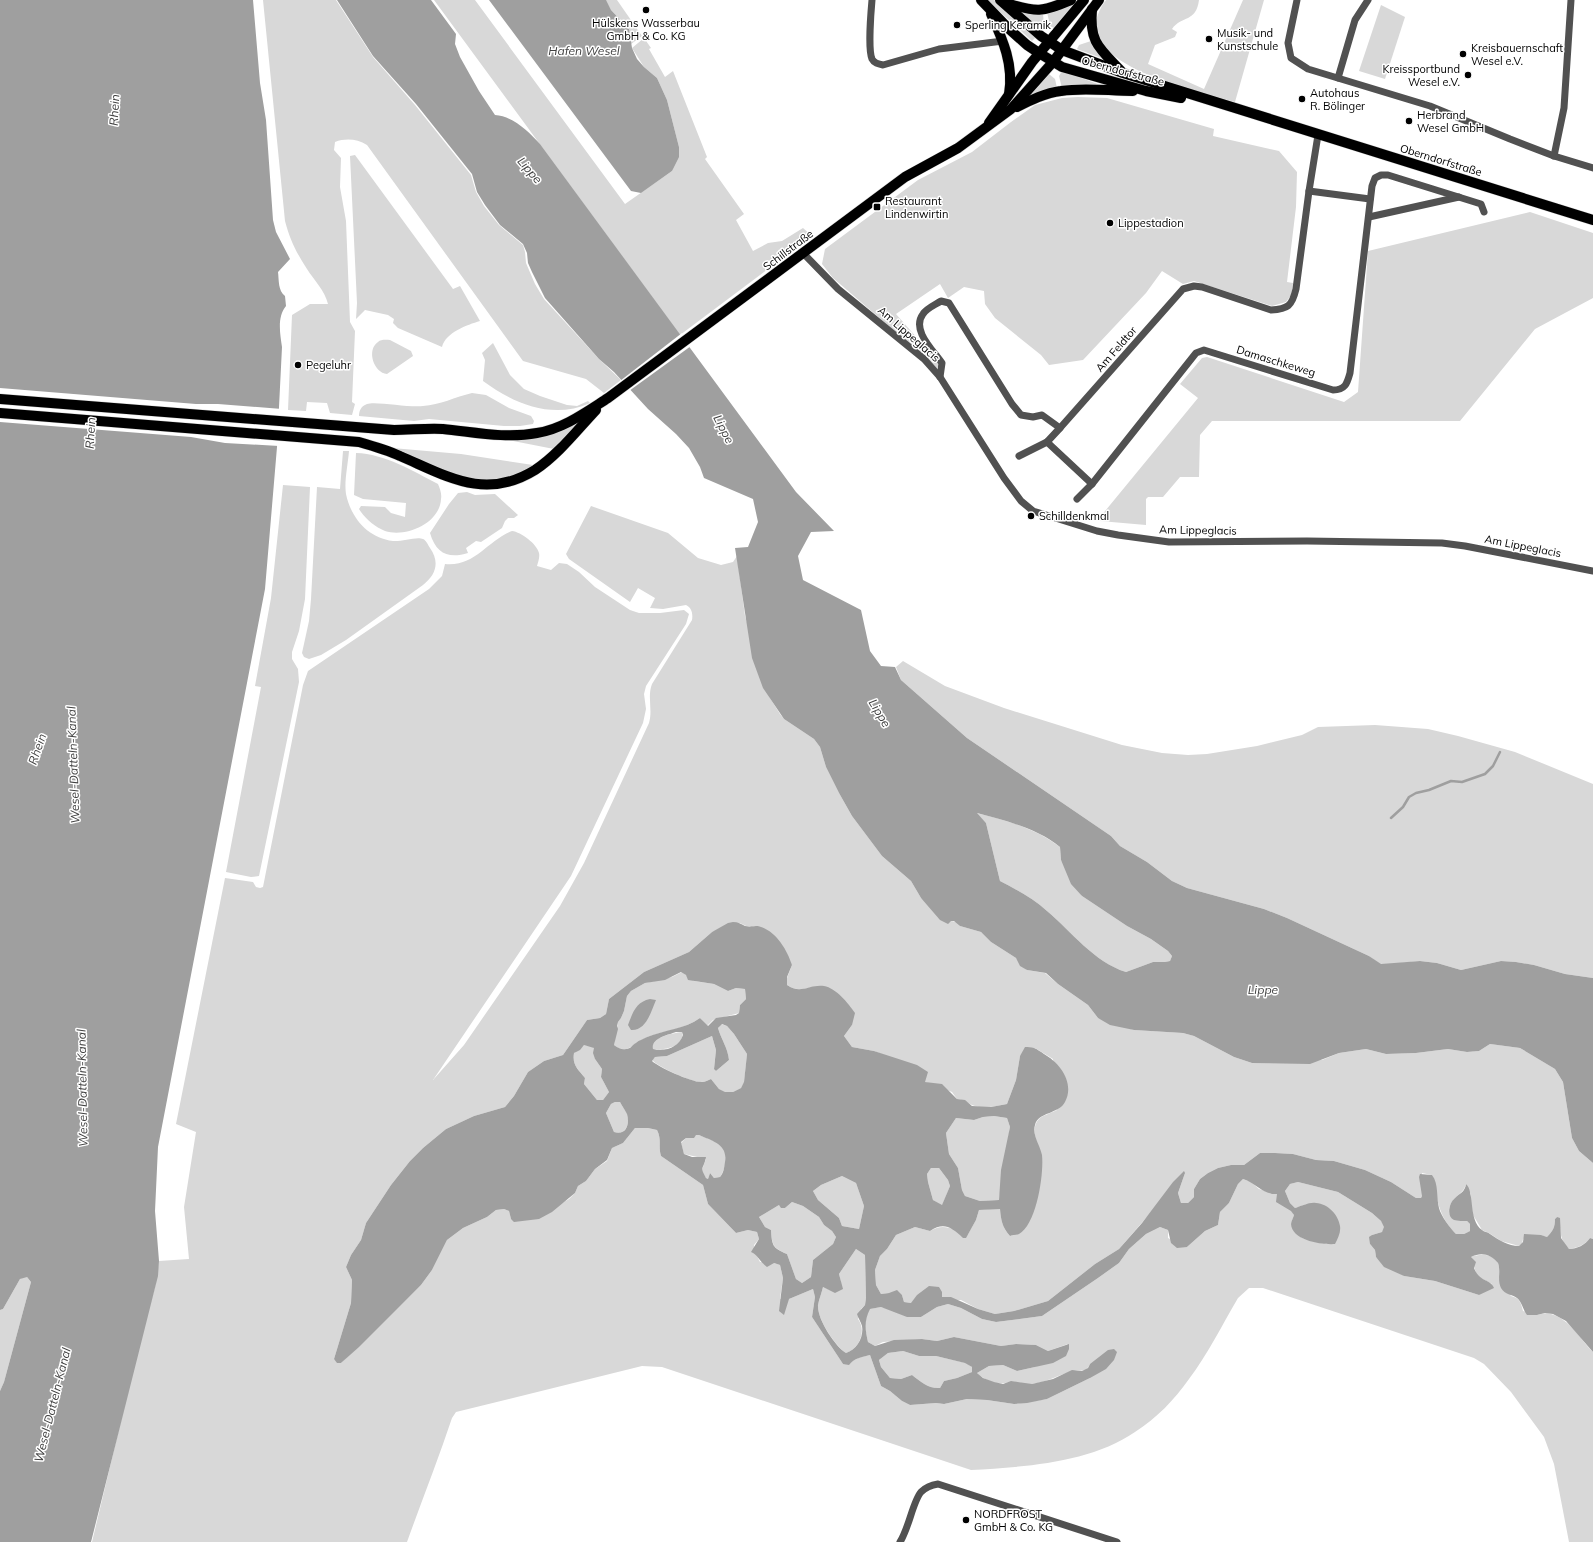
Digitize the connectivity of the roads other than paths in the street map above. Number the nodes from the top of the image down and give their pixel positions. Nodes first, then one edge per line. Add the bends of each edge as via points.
1 (872, 0) edge
2 (981, 0) edge
3 (1071, 0) edge
4 (1084, 0) edge
5 (1297, 0) edge
6 (1368, 0) edge
7 (1571, 0) edge
8 (1001, 1) edge
9 (1096, 4) edge
10 (989, 8) junction
11 (1003, 41) junction
12 (1049, 42) junction
13 (1062, 50) junction
14 (1039, 54) junction
15 (1053, 62) junction
16 (1123, 74) junction
17 (1338, 78) junction
18 (1146, 91) junction
19 (1009, 95) junction
20 (1011, 109) junction
21 (1282, 124) junction
22 (987, 126) junction
23 (1318, 135) junction
24 (1554, 156) junction
25 (1593, 168) edge
26 (1309, 191) junction
27 (1459, 196) junction
28 (1370, 199) junction
29 (1484, 212) dead end
30 (1368, 217) junction
31 (1593, 220) edge
32 (803, 253) junction
33 (940, 377) junction
34 (608, 398) junction
35 (0, 399) edge
36 (0, 413) edge
37 (1060, 428) junction
38 (1047, 442) junction
39 (1019, 456) dead end
40 (1092, 484) junction
41 (1077, 499) dead end
42 (1593, 571) edge
43 (900, 1542) edge
44 (1116, 1542) edge

1 - 11 street via 870,37 872,58 876,63 883,65 939,49
2 - 10 main road, Oberndorfstraße
3 - 8 main road via 1045,10 1034,10
4 - 12 main road, Schillstraße
5 - 17 street via 1288,43 1291,58 1308,69
6 - 17 street via 1355,20
7 - 24 street via 1564,108
8 - 12 main road, Oberndorfstraße
9 - 13 main road, Schillstraße
9 - 16 main road via 1091,26 1094,39 1102,52
10 - 11 main road
10 - 14 main road, Oberndorfstraße
11 - 19 main road via 1010,71
12 - 13 main road, Oberndorfstraße
12 - 14 main road, Schillstraße
13 - 15 main road, Schillstraße
13 - 16 main road, Oberndorfstraße
14 - 15 main road, Oberndorfstraße
14 - 19 main road, Schillstraße
15 - 18 main road, Oberndorfstraße via 1062,67
15 - 20 main road, Schillstraße
16 - 21 main road, Oberndorfstraße
17 - 24 street via 1430,106
18 - 20 main road via 1060,91 1040,96
18 - 21 main road, Oberndorfstraße
19 - 22 main road, Schillstraße
20 - 22 main road, Schillstraße
21 - 23 main road, Oberndorfstraße
22 - 32 main road, Schillstraße via 958,148 905,177
23 - 26 street, Am Feldtor
23 - 31 main road, Oberndorfstraße
24 - 25 street
26 - 28 street
26 - 37 street, Am Feldtor via 1296,289 1293,301 1288,306 1271,310 1202,287 1183,289
27 - 28 street, Damaschkeweg via 1381,175 1375,178
27 - 29 street, Damaschkeweg via 1481,204
27 - 30 street
28 - 30 street, Damaschkeweg
30 - 40 street, Damaschkeweg via 1350,373 1344,387 1332,390 1204,350 1196,353
32 - 33 street, Am Lippeglacis via 838,289 924,359
32 - 34 main road, Schillstraße
33 - 37 street via 942,363 922,336 919,320 926,311 941,301 949,303 1021,415 1042,415
33 - 42 street, Am Lippeglacis via 1021,501 1033,511 1064,521 1118,535 1169,542 1442,543
34 - 35 main road via 554,429 508,435 440,429 360,428
34 - 36 main road via 536,469 518,479 499,485 464,482 359,442
37 - 38 street
38 - 39 street
38 - 40 street
40 - 41 street, Damaschkeweg
43 - 44 street via 921,1492 929,1486 938,1484

